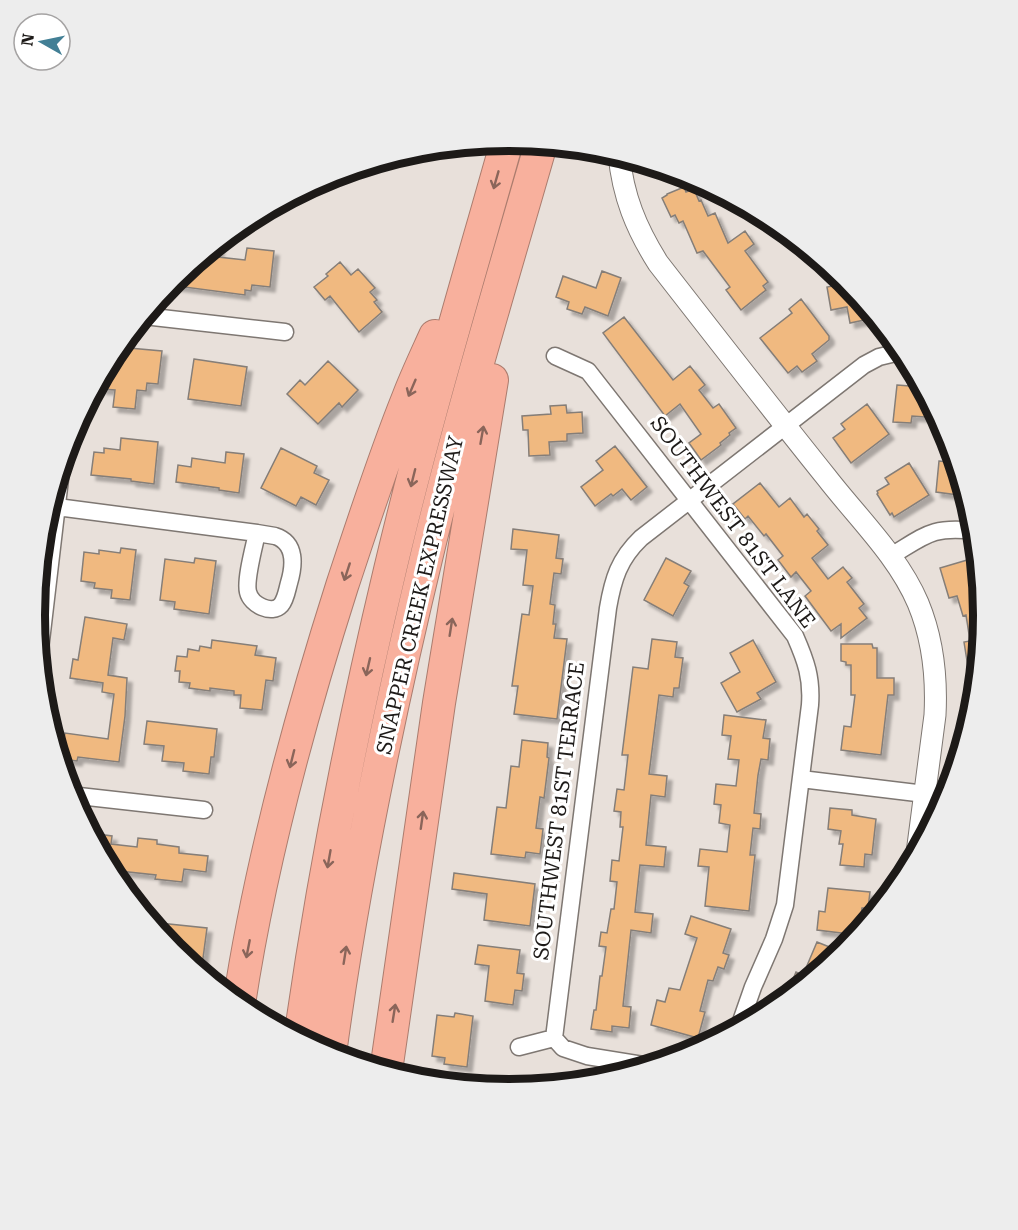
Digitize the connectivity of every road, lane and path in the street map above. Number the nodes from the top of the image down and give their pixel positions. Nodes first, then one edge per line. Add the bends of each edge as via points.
1 (504, 151) edge
2 (539, 152) edge
3 (620, 165) edge
4 (485, 219) junction
5 (519, 220) junction
6 (154, 317) edge
7 (285, 332) dead end
8 (893, 354) edge
9 (555, 356) dead end
10 (785, 426) junction
11 (690, 501) junction
12 (58, 507) edge
13 (56, 516) edge
14 (965, 530) edge
15 (257, 533) dead end
16 (891, 556) junction
17 (45, 605) edge
18 (801, 779) junction
19 (925, 795) junction
20 (82, 796) edge
21 (204, 810) dead end
22 (920, 829) edge
23 (241, 993) edge
24 (743, 1016) edge
25 (301, 1030) edge
26 (554, 1038) junction
27 (332, 1044) edge
28 (519, 1047) dead end
29 (387, 1062) edge
30 (629, 1063) edge

1 -> 4 highway, SNAPPER CREEK EXPRESSWAY
2 - 5 highway, SNAPPER CREEK EXPRESSWAY
3 - 10 street via 630,207 658,263
4 -> 23 highway via 408,398 326,637 272,840
4 -> 25 highway, SNAPPER CREEK EXPRESSWAY via 417,462 364,681 323,892
27 -> 5 highway, SNAPPER CREEK EXPRESSWAY via 361,864 409,631 454,450
29 -> 5 highway via 453,611
6 - 7 street
8 - 10 street, SOUTHWEST 81ST TERRACE via 864,365
9 - 11 street, SOUTHWEST 81ST LANE via 588,371
10 - 11 street, SOUTHWEST 81ST TERRACE
10 - 16 street
11 - 18 street, SOUTHWEST 81ST LANE via 795,636 808,667 811,693
11 - 26 street, SOUTHWEST 81ST TERRACE via 629,551 611,590
12 - 15 street
13 - 17 street
14 - 16 street via 936,531
16 - 19 street via 918,604 936,676
18 - 19 street
18 - 24 street, SOUTHWEST 81ST LANE via 784,905
19 - 22 street
20 - 21 street
26 - 28 street
26 - 30 street via 563,1048

